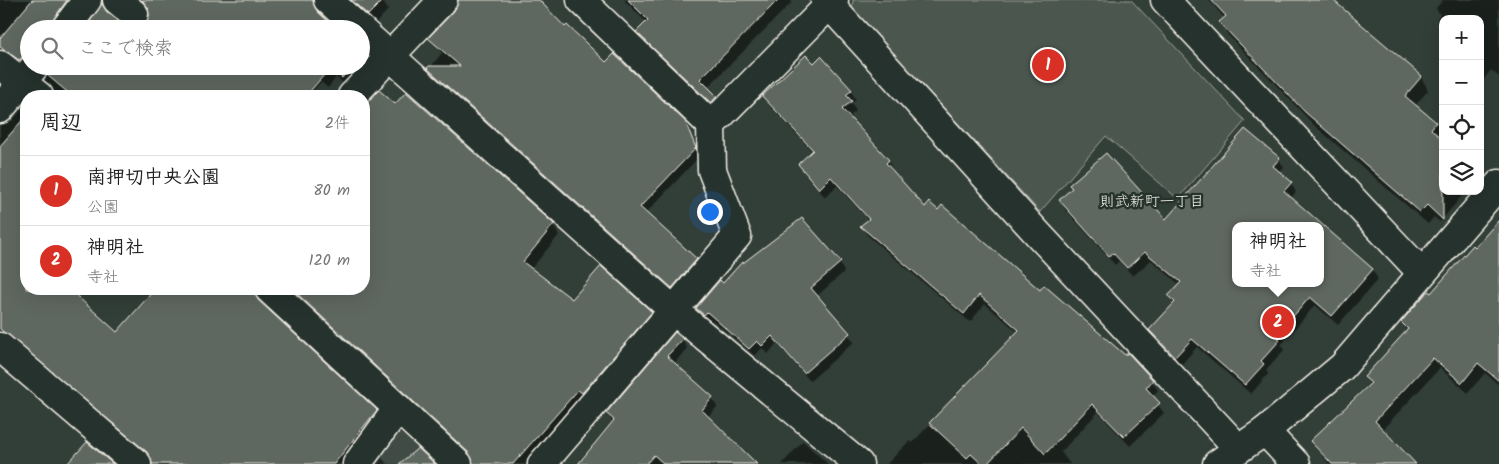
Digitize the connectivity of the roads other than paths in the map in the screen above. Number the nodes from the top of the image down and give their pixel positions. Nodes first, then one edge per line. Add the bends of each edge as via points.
1 (87, 0) edge
2 (328, 0) edge
3 (443, 0) edge
4 (581, 0) edge
5 (1165, 0) edge
6 (829, 2) edge
7 (72, 20) edge
8 (351, 20) edge
9 (370, 37) edge
10 (391, 56) junction
11 (0, 65) edge
12 (32, 82) edge
13 (358, 90) edge
14 (20, 92) edge
15 (0, 109) edge
16 (711, 124) junction
17 (1499, 184) edge
18 (1421, 272) junction
19 (276, 295) edge
20 (673, 310) junction
21 (0, 347) edge
22 (398, 408) junction
23 (1265, 430) junction
24 (1239, 449) junction
25 (137, 464) edge
26 (357, 464) edge
27 (458, 464) edge
28 (542, 464) edge
29 (859, 464) edge
30 (1217, 464) edge
31 (1296, 464) edge

1 - 7 street
2 - 8 street
3 - 10 street
4 - 16 street
5 - 18 street
6 - 16 street
6 - 24 street via 1038,234
9 - 10 street
10 - 13 street
10 - 20 street
11 - 12 street
14 - 15 street
16 - 20 street via 712,170 737,236
17 - 18 street
18 - 23 street via 1342,367
19 - 22 street
20 - 28 street
20 - 29 street
21 - 25 street
22 - 26 street
22 - 27 street
23 - 24 street
23 - 31 street
24 - 30 street

